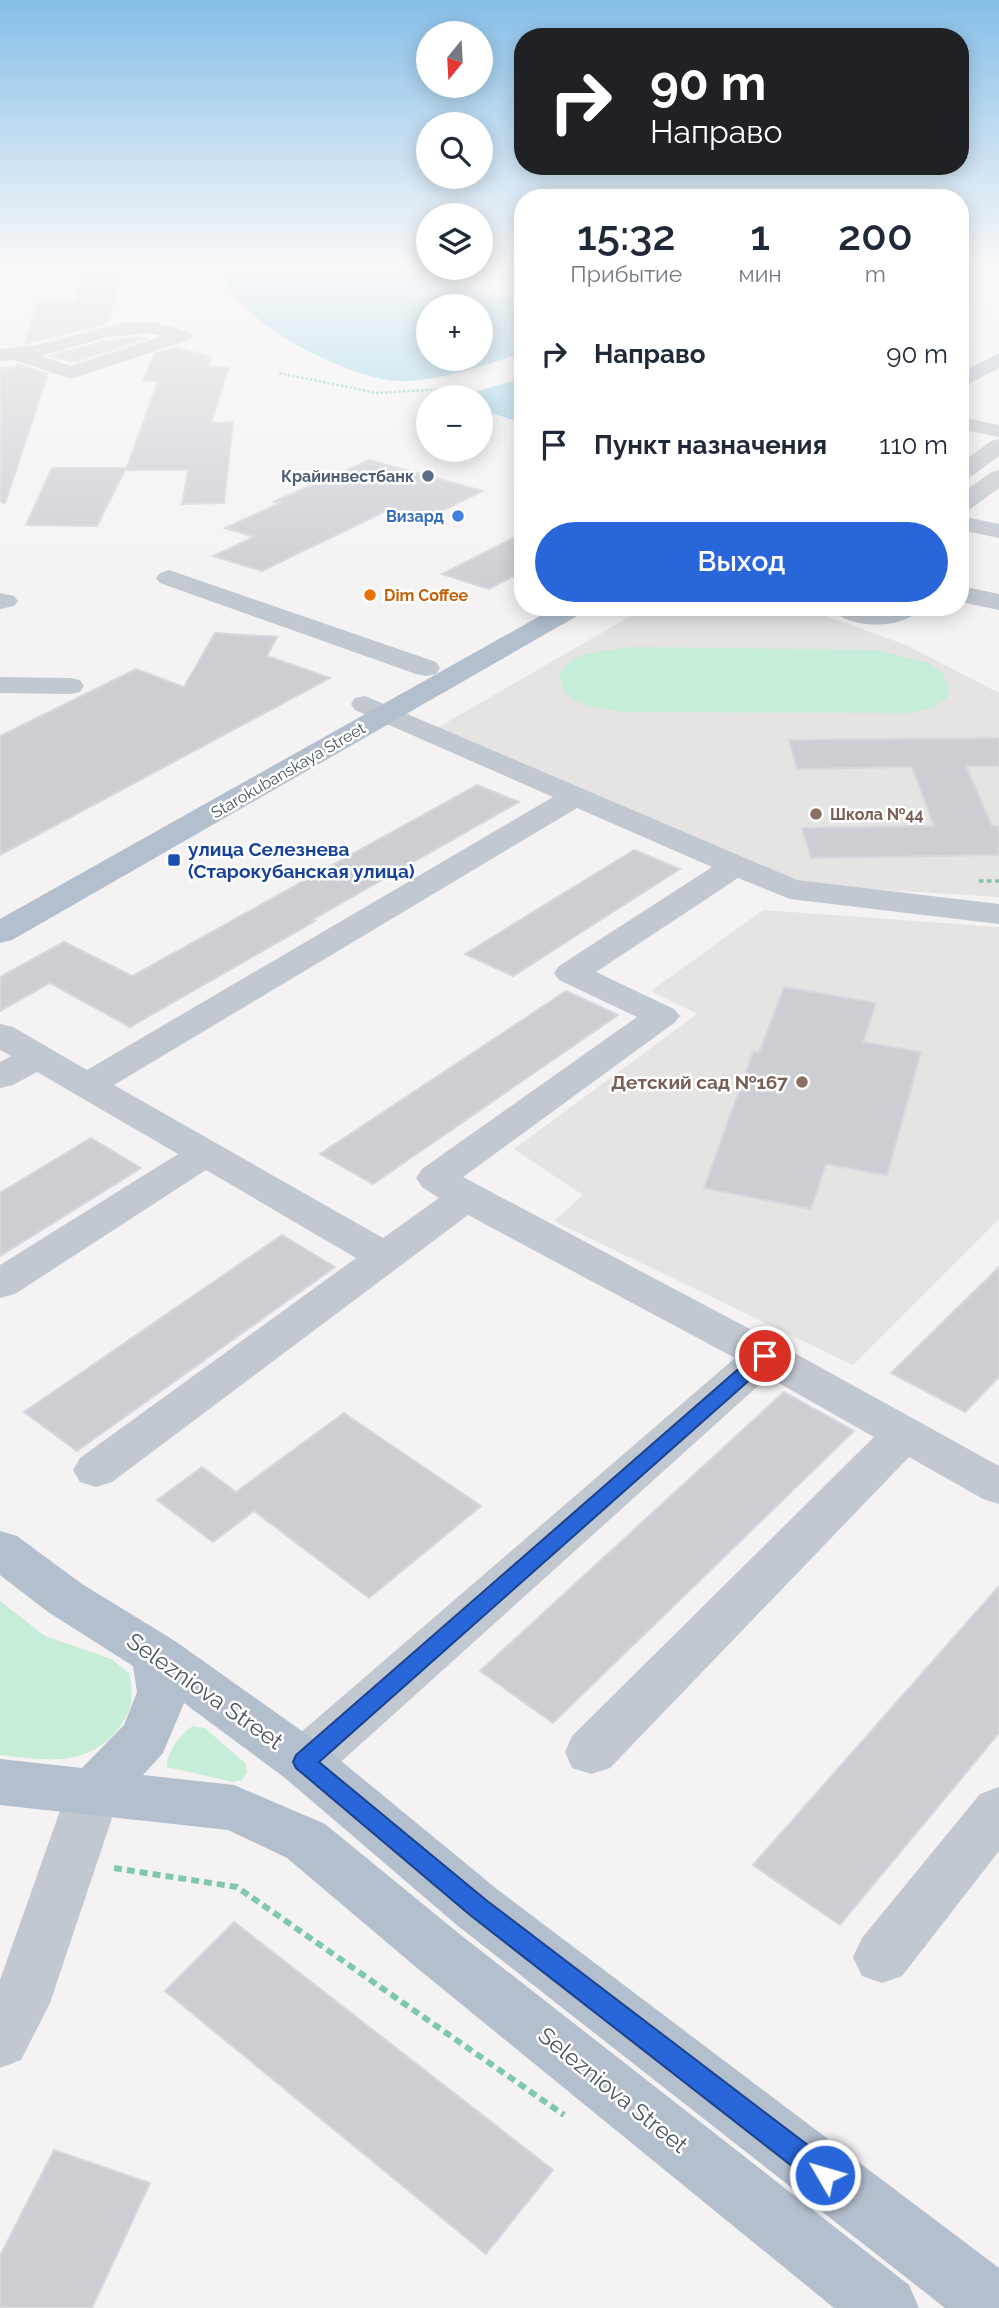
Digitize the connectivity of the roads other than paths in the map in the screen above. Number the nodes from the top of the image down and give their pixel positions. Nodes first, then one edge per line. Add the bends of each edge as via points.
1 (969, 426) edge
2 (998, 438) edge
3 (969, 465) edge
4 (999, 477) edge
5 (969, 503) edge
6 (999, 517) edge
7 (969, 525) edge
8 (999, 531) edge
9 (969, 546) edge
10 (999, 552) edge
11 (169, 578) dead end
12 (969, 596) edge
13 (999, 602) edge
14 (517, 616) edge
15 (557, 616) edge
16 (866, 616) edge
17 (894, 616) edge
18 (426, 668) junction
19 (0, 685) edge
20 (70, 686) dead end
21 (377, 708) junction
22 (577, 795) junction
23 (737, 865) junction
24 (0, 905) edge
25 (999, 914) edge
26 (0, 933) edge
27 (0, 1035) edge
28 (37, 1056) junction
29 (0, 1077) edge
30 (87, 1085) junction
31 (206, 1153) junction
32 (467, 1197) junction
33 (386, 1256) junction
34 (0, 1284) edge
35 (765, 1356) junction
36 (905, 1434) junction
37 (96, 1471) dead end
38 (994, 1477) edge
39 (0, 1549) edge
40 (158, 1655) junction
41 (591, 1752) dead end
42 (304, 1762) junction
43 (0, 1782) edge
44 (94, 1791) junction
45 (999, 1810) edge
46 (882, 1957) dead end
47 (0, 2040) edge
48 (886, 2308) edge
49 (998, 2308) edge

1 - 2 lane
2 - 3 lane
4 - 5 lane
5 - 6 lane
7 - 8 lane
9 - 10 lane
11 - 18 lane
12 - 13 lane
14 - 18 main road, Starokubanskaya Street
15 - 21 main road, Starokubanskaya Street
16 - 17 lane via 887,620
18 - 21 main road, Starokubanskaya Street
19 - 20 lane
21 - 22 lane
21 - 24 main road, Starokubanskaya Street
21 - 26 main road, Starokubanskaya Street
22 - 23 lane
22 - 30 lane
23 - 25 lane via 790,888
23 - 32 lane via 571,973 662,1016 436,1178
27 - 28 lane
28 - 29 lane
28 - 30 lane
30 - 31 lane
31 - 33 lane
31 - 34 lane
32 - 33 lane
32 - 35 lane
33 - 37 lane
35 - 36 lane
35 - 42 lane
36 - 38 lane
36 - 41 lane
39 - 40 main road, Selezniova Street via 65,1598
40 - 42 main road, Selezniova Street
40 - 44 main road via 163,1692 145,1738
42 - 49 main road, Selezniova Street via 478,1908
43 - 44 main road, Selezniova Street
44 - 47 lane via 21,2003
44 - 48 main road, Selezniova Street via 234,1808 306,1841
45 - 46 lane

